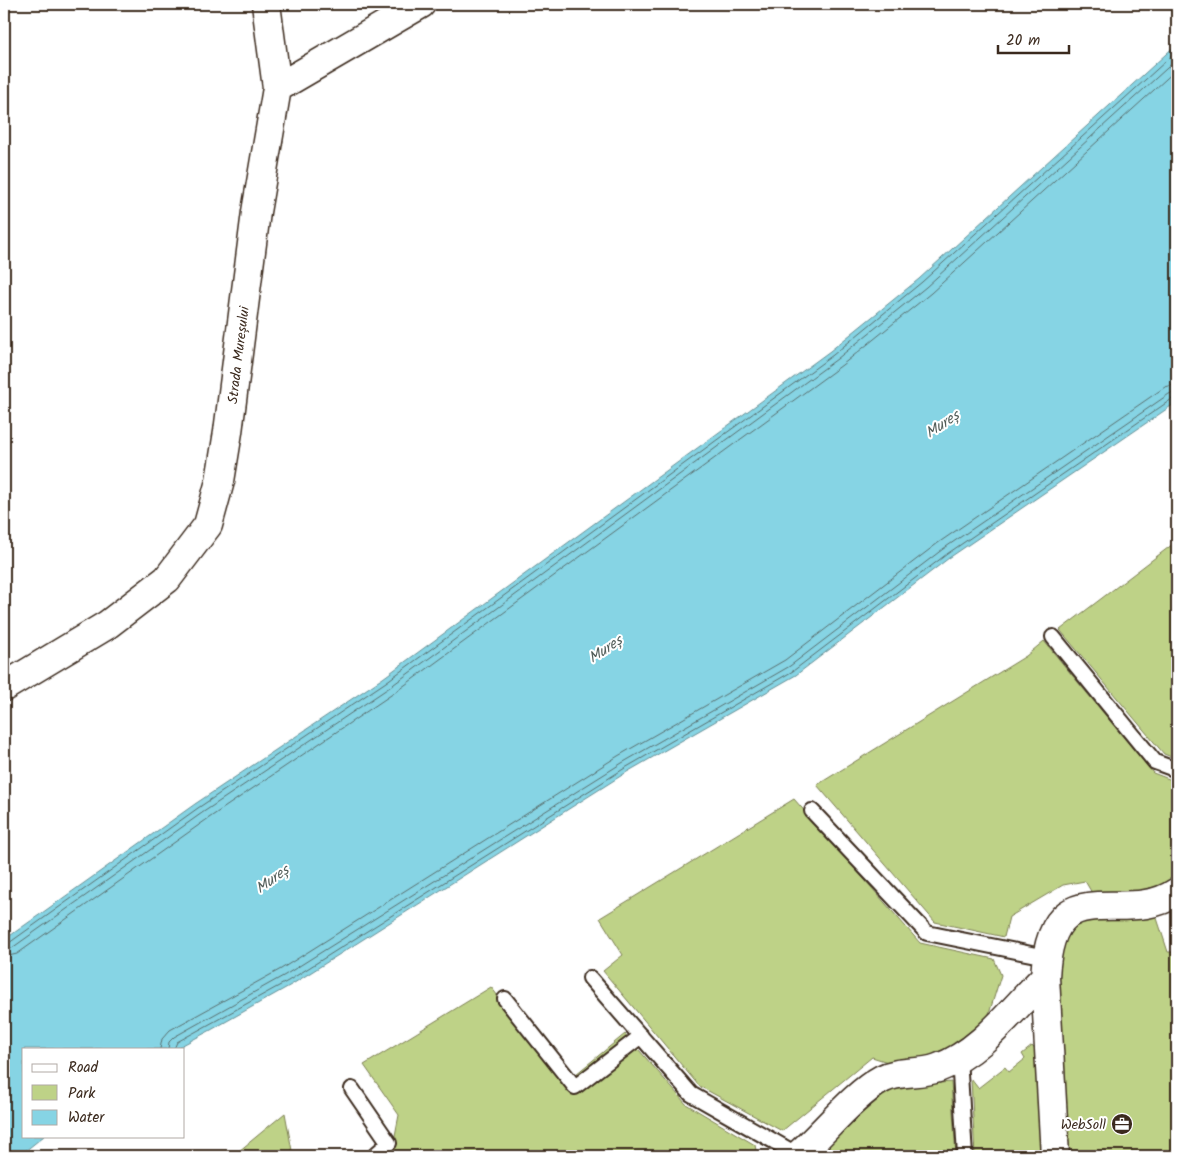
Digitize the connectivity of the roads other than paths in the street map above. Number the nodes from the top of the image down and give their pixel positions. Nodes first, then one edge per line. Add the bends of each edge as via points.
1 (266, 4) edge
2 (421, 4) edge
3 (277, 88) junction
4 (1053, 638) dead end
5 (4, 687) edge
6 (1177, 770) edge
7 (812, 811) dead end
8 (1177, 892) edge
9 (1045, 967) junction
10 (590, 978) dead end
11 (505, 999) dead end
12 (641, 1036) junction
13 (959, 1057) junction
14 (352, 1089) dead end
15 (378, 1156) edge
16 (797, 1156) edge
17 (965, 1156) edge
18 (1055, 1156) edge

1 - 3 street, Strada Mureșului
2 - 3 street
3 - 5 street, Strada Mureșului via 256,212 227,442 208,526 167,578 107,625
4 - 6 lane via 1155,762
7 - 9 lane via 928,933
8 - 9 street via 1167,899 1151,903 1083,907 1064,917 1051,933
9 - 13 street via 990,1032
9 - 18 street
10 - 12 lane
11 - 12 lane via 575,1088
12 - 16 lane via 691,1094
13 - 16 street via 922,1073 882,1078
13 - 17 lane
14 - 15 lane via 388,1142 376,1154

